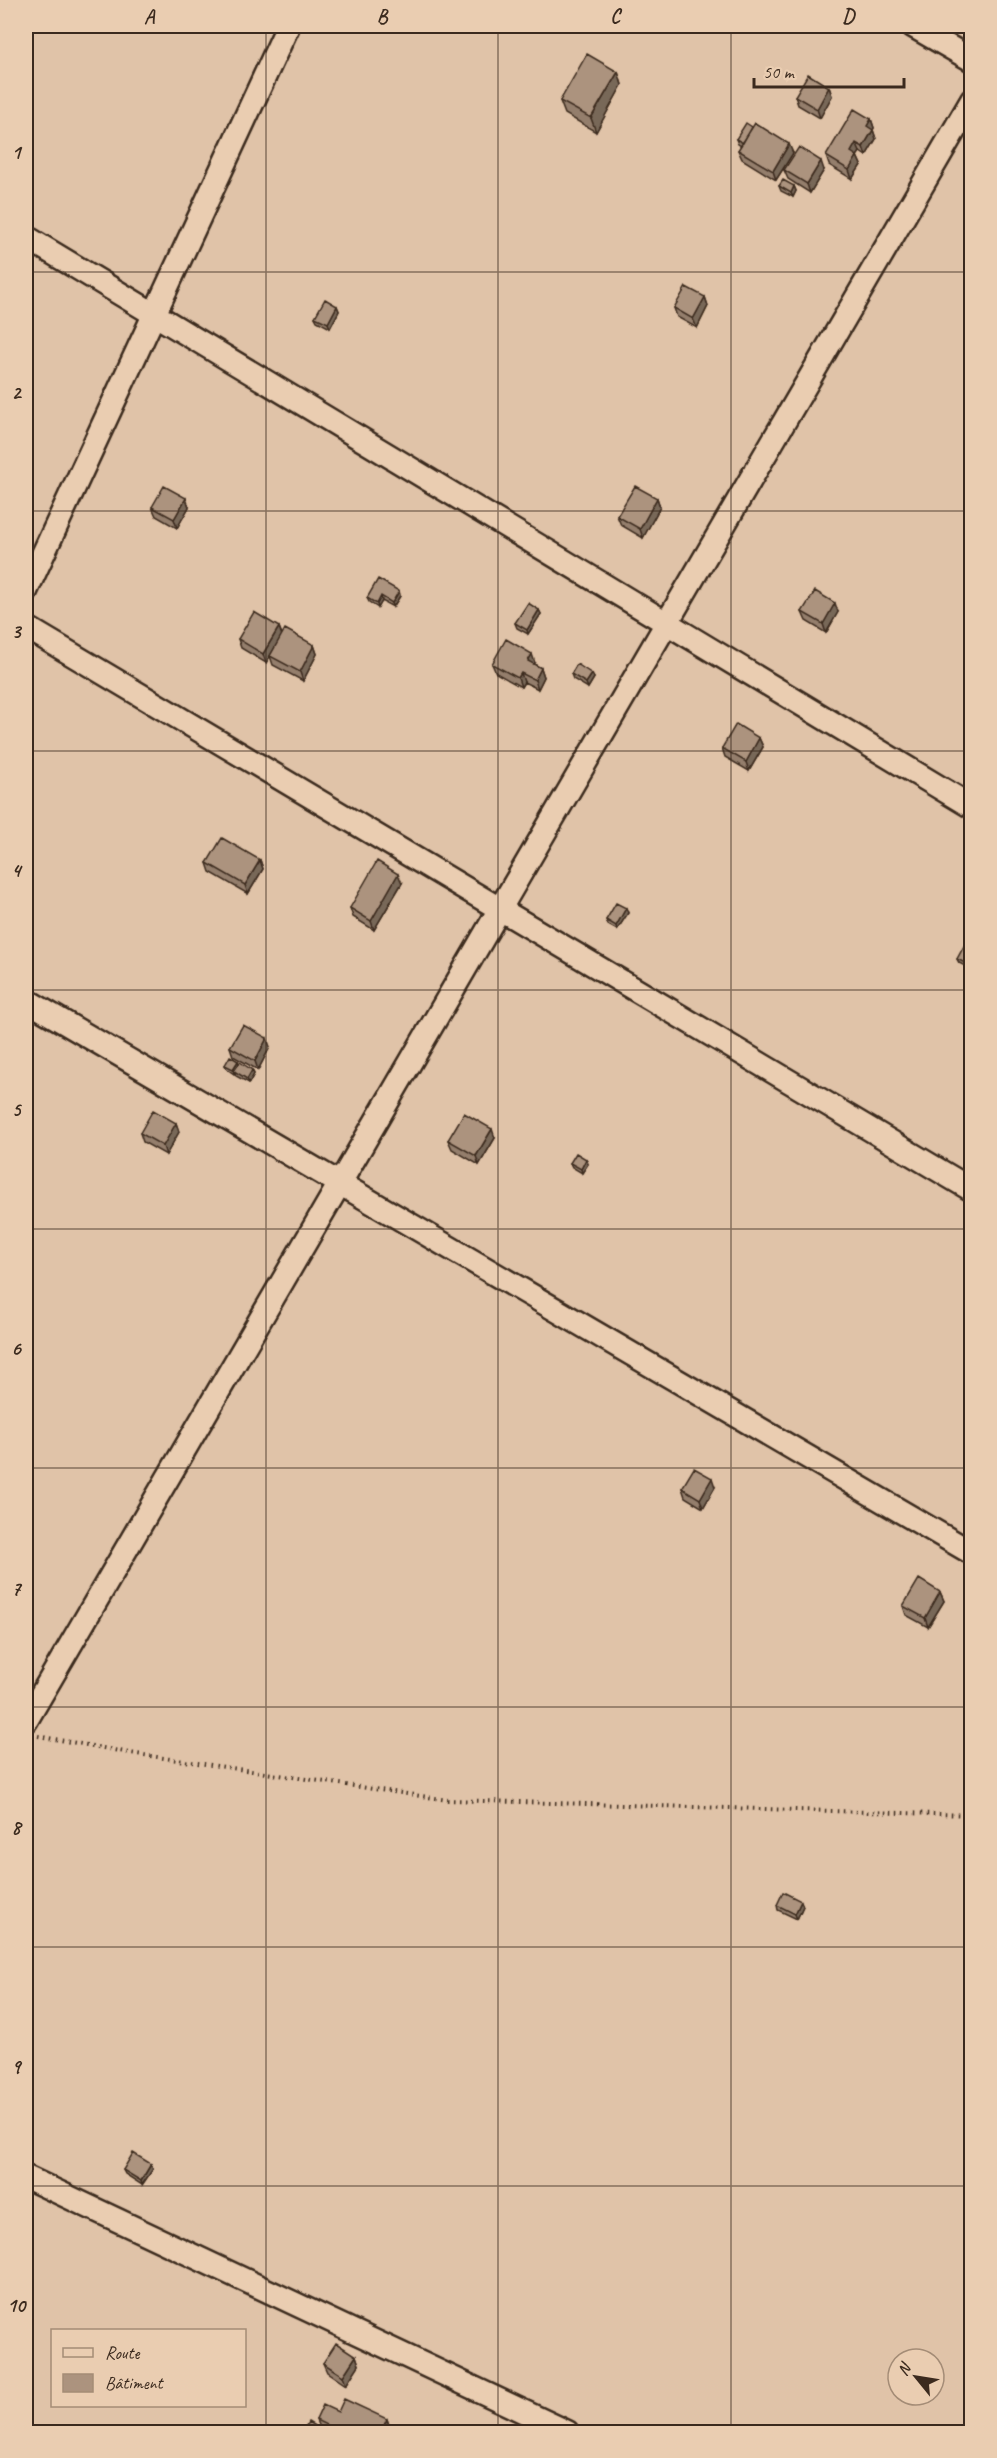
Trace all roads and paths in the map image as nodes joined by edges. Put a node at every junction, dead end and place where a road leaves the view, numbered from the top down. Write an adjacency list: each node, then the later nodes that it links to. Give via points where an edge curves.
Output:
1 (288, 26): 6 (street)
2 (913, 26): 3 (street)
3 (972, 60)
4 (972, 100): 8 (street)
5 (26, 237): 6 (street)
6 (154, 314): 7 (street); 8 (street)
7 (26, 591)
8 (667, 623): 10 (street); 11 (street)
9 (26, 627): 11 (street)
10 (972, 807)
11 (499, 909): 13 (street); 14 (street)
12 (26, 1000): 13 (street)
13 (339, 1184): 15 (street); 16 (street)
14 (972, 1190)
15 (972, 1553)
16 (31, 1728): 17 (path, via 130,1753 448,1800)
17 (972, 1815)
18 (26, 2177): 19 (street)
19 (567, 2433)

